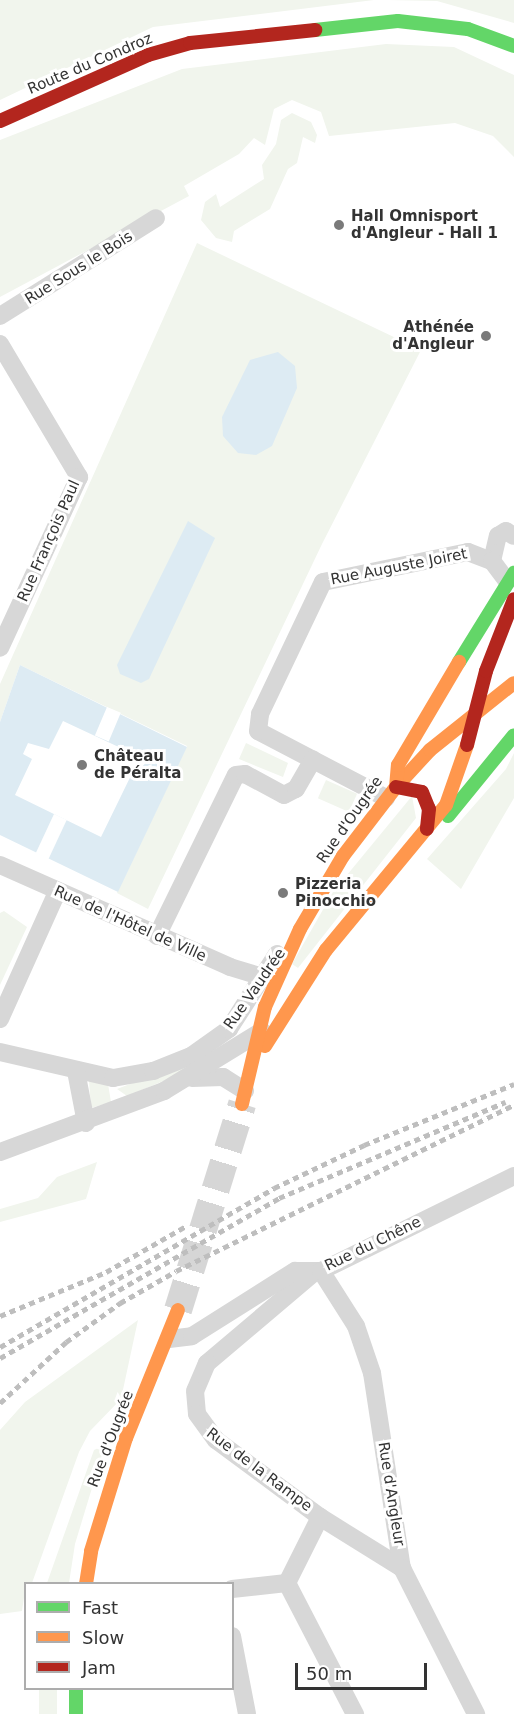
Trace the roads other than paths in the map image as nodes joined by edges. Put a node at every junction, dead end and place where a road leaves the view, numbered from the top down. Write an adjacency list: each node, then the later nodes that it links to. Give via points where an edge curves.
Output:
1 (514, 46): 2 (main road, Route du Condroz, via 445,24 398,21 217,39 148,55)
2 (0, 121)
3 (156, 218): 4 (street, Rue Sous le Bois)
4 (0, 316)
5 (0, 344): 10 (street, Rue François Paul, via 79,477)
6 (514, 536): 7 (street, via 506,531 498,536)
7 (492, 561): 8 (street); 14 (street, Rue Auguste Joiret, via 468,552 322,582 260,714 258,731)
8 (511, 577): 15 (main road, Rue d'Ougrée, via 413,736 398,765)
9 (514, 599): 12 (main road, Rue d'Ougrée)
10 (0, 648)
11 (514, 684): 12 (main road)
12 (471, 719): 15 (main road, via 430,750); 16 (main road, Rue d'Ougrée, via 455,789)
13 (514, 735): 16 (main road, via 450,814)
14 (313, 760): 15 (street); 20 (street, via 296,789 284,795 245,774 236,775)
15 (391, 792): 16 (main road, via 422,792 429,809); 19 (main road, Rue d'Ougrée, via 344,856)
16 (427, 829): 22 (main road, Rue d'Ougrée, via 326,950)
17 (2, 871): 18 (street, Rue de l'Hôtel de Ville)
18 (57, 892): 20 (street, Rue de l'Hôtel de Ville); 23 (street)
19 (300, 929): 21 (street, Rue Vaudrée); 24 (main road, Rue d'Ougrée, via 272,990)
20 (157, 936): 21 (street, Rue de l'Hôtel de Ville)
21 (262, 977): 28 (street, Rue Vaudrée, via 239,1016 219,1038 153,1071)
22 (285, 1013): 24 (street); 26 (main road, Rue d'Ougrée)
23 (0, 1019)
24 (258, 1035): 26 (main road, Rue d'Ougrée); 29 (street)
25 (0, 1052): 27 (street, Rue Vaudrée)
26 (254, 1066): 30 (main road, Rue d'Ougrée)
27 (76, 1071): 28 (street, Rue Vaudrée); 32 (street)
28 (113, 1078): 31 (street)
29 (185, 1079): 30 (street, via 213,1075); 31 (street)
30 (243, 1097)
31 (119, 1111): 32 (street)
32 (86, 1123): 33 (street)
33 (0, 1152)
34 (514, 1176): 35 (street, Rue du Chêne)
35 (318, 1271): 37 (street, Rue du Chêne, via 295,1271 192,1336); 38 (street, Rue de la Rampe, via 207,1363 195,1402 205,1430); 39 (street, Rue d'Angleur, via 356,1326 372,1373)
36 (178, 1310): 37 (main road, Rue d'Ougrée)
37 (169, 1340): 40 (main road, Rue d'Ougrée, via 126,1438 91,1551)
38 (320, 1516): 39 (street, Rue de la Rampe); 41 (street)
39 (402, 1568): 48 (street, Rue d'Angleur)
40 (86, 1582)
41 (287, 1582): 42 (street); 47 (street)
42 (234, 1589)
43 (234, 1646): 46 (street)
44 (76, 1690): 45 (main road)
45 (76, 1714)
46 (247, 1714)
47 (355, 1714)
48 (476, 1714)

